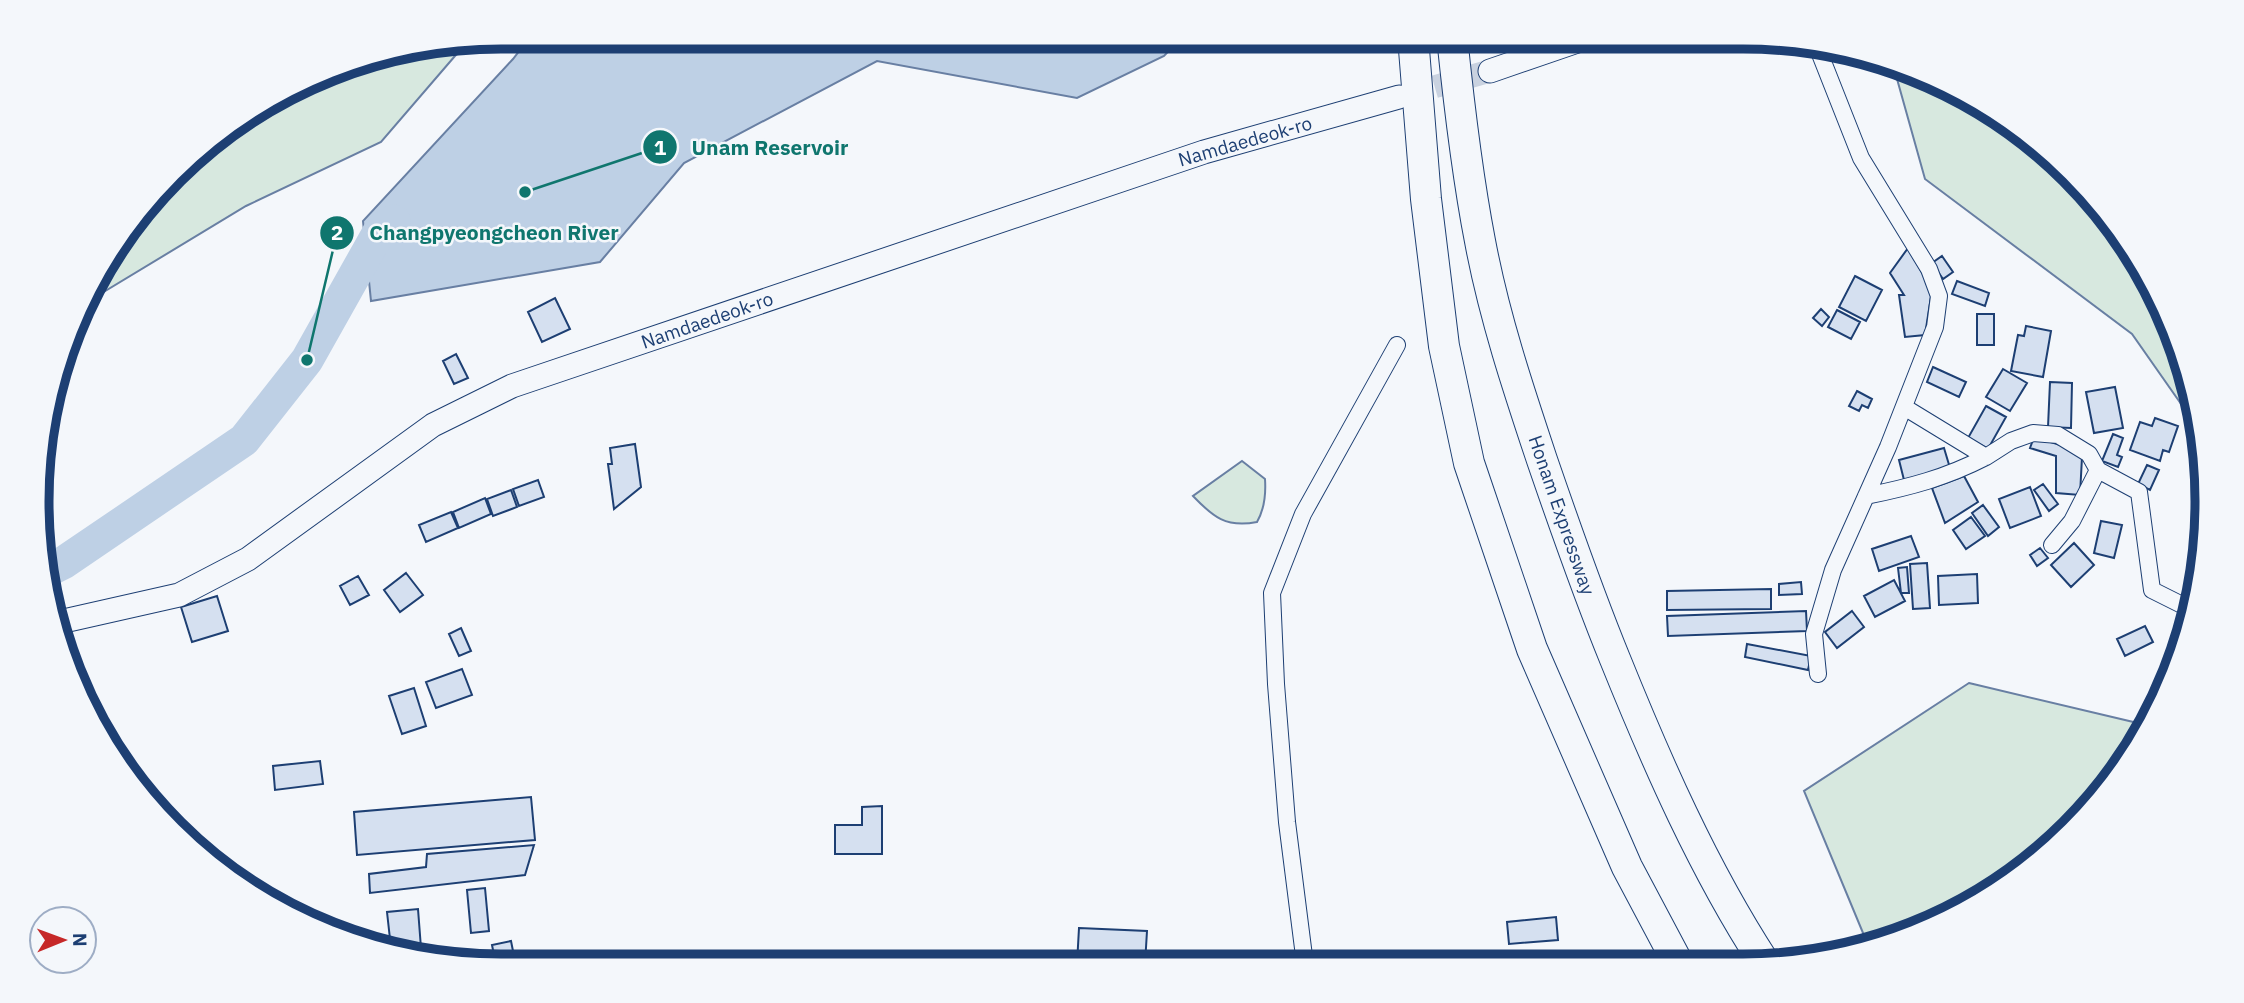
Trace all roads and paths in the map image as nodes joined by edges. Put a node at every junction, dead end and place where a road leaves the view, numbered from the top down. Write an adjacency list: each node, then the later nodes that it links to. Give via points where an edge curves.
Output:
1 (1414, 49): 18 (highway, via 1444,346 1469,463 1532,649 1628,867)
2 (1453, 49): 16 (highway, Honam Expressway, via 1480,242 1531,427 1601,624 1664,778)
3 (1554, 49): 5 (main road)
4 (1821, 56): 8 (street, via 1861,158 1929,269 1940,296 1935,327)
5 (1490, 71)
6 (1399, 97): 14 (main road, Namdaedeok-ro, via 1204,152 512,386 433,425 248,559 178,595)
7 (1397, 345): 17 (street, via 1303,514 1272,593 1287,822)
8 (1904, 407): 9 (street); 11 (street)
9 (1986, 457): 10 (street, via 2033,433 2058,435 2089,454); 11 (street, via 1924,484)
10 (2098, 470): 12 (street, via 2072,521); 13 (street, via 2139,492 2152,590)
11 (1866, 496): 15 (street, via 1833,570 1814,634)
12 (2052, 545)
13 (2183, 605)
14 (65, 621)
15 (1818, 674)
16 (1759, 953)
17 (1305, 954)
18 (1673, 954)

